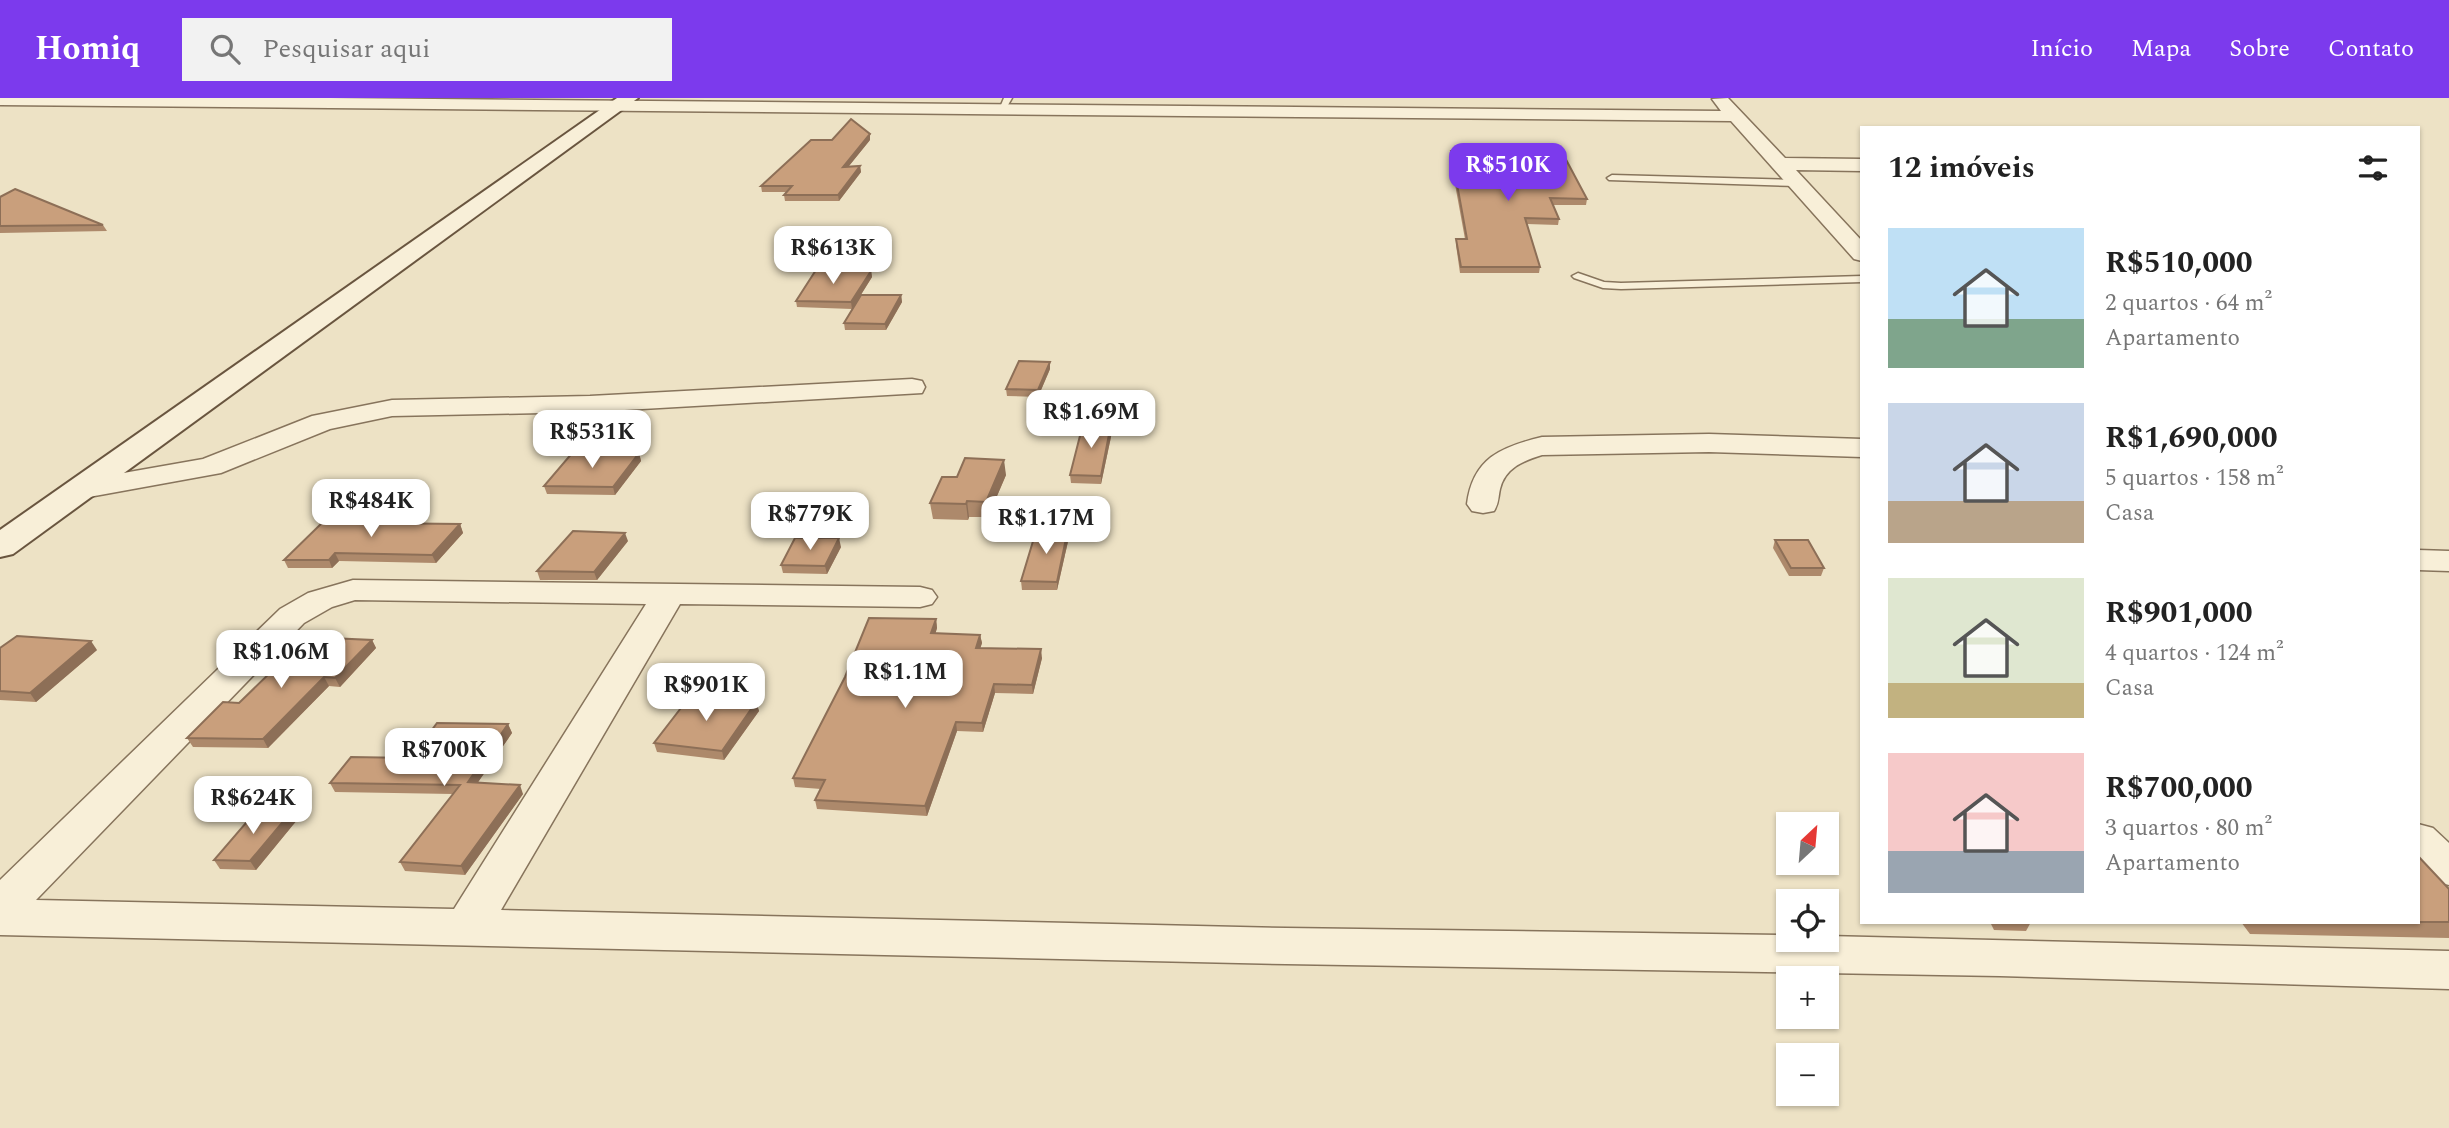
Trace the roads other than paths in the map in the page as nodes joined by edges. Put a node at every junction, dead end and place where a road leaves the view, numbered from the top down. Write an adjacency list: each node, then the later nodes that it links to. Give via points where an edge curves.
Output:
1 (1719, 98): 5 (street)
2 (0, 100): 3 (street)
3 (623, 102): 4 (street); 15 (street)
4 (1004, 104): 5 (street)
5 (1734, 107): 6 (street)
6 (1782, 164): 7 (street); 9 (street)
7 (1860, 165)
8 (1612, 178): 9 (lane)
9 (1797, 183): 10 (street)
10 (1860, 252)
11 (1578, 276): 12 (lane, via 1621,286)
12 (1860, 278)
13 (912, 387): 15 (street, via 590,404 392,408 322,422 210,467)
14 (1860, 448): 16 (street, via 1709,443 1542,446 1517,451 1497,466 1483,488)
15 (78, 490): 17 (street)
16 (1483, 504)
17 (0, 546)
18 (2420, 560): 19 (street)
19 (2449, 561)
20 (669, 594): 21 (street); 24 (street, via 353,590 320,600 292,616); 26 (street)
21 (920, 597)
22 (2420, 841): 23 (street)
23 (2449, 869)
24 (0, 908)
25 (0, 917): 26 (street)
26 (467, 928): 27 (street)
27 (2449, 970)

